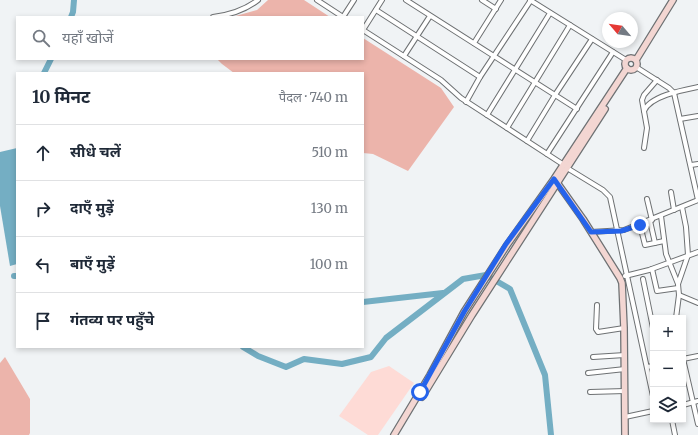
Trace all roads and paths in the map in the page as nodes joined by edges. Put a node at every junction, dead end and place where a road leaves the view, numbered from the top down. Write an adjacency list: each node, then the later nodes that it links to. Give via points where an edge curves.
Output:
1 (258, 0): 14 (street, via 249,6)
2 (354, 0): 16 (street)
3 (382, 0): 12 (street)
4 (406, 0): 17 (street)
5 (482, 0): 11 (street)
6 (501, 0): 11 (street)
7 (530, 0): 13 (street); 26 (street)
8 (670, 0): 27 (main road)
9 (674, 0): 27 (main road)
10 (320, 1): 15 (street)
11 (496, 9): 23 (street)
12 (376, 10): 19 (street); 21 (street)
13 (550, 13): 18 (street); 30 (street)
14 (219, 16)
15 (342, 16)
16 (344, 16)
17 (430, 16): 21 (street); 23 (street)
18 (570, 25): 22 (street); 34 (street)
19 (364, 28)
20 (364, 31): 25 (street)
21 (418, 36): 25 (street); 32 (street)
22 (592, 39): 24 (street); 37 (street)
23 (474, 43): 26 (street)
24 (613, 52): 28 (street); 39 (street)
25 (404, 56): 38 (street, via 441,80)
26 (495, 56): 30 (street); 32 (street)
27 (634, 59): 28 (main road); 29 (main road)
28 (626, 60): 31 (main road, via 625,65)
29 (636, 67): 31 (main road); 33 (street)
30 (515, 69): 34 (street); 41 (street)
31 (628, 69): 50 (main road)
32 (480, 77): 38 (street)
33 (657, 80): 36 (street); 40 (street, via 643,98)
34 (536, 82): 37 (street); 44 (street)
35 (698, 87): 36 (street)
36 (674, 93): 40 (street, via 649,104); 43 (street)
37 (555, 95): 39 (street); 45 (street)
38 (466, 102): 41 (street)
39 (577, 109): 47 (street)
40 (644, 111): 46 (street, via 647,128)
41 (487, 115): 44 (street)
42 (698, 116): 43 (street)
43 (680, 120): 49 (street)
44 (507, 128): 45 (street)
45 (527, 141): 47 (street)
46 (644, 148)
47 (547, 154): 50 (street)
48 (698, 164): 49 (street)
49 (691, 165): 52 (street)
50 (566, 166): 51 (main road); 60 (street, via 608,194)
51 (556, 181): 61 (main road); 96 (main road, via 511,238 490,270); 97 (main road)
52 (697, 187): 55 (street, via 698,200)
53 (671, 192): 56 (street)
54 (647, 199): 58 (street)
55 (682, 207): 56 (street); 65 (street)
56 (674, 210): 57 (street)
57 (661, 216): 58 (street); 62 (street)
58 (651, 220): 59 (street); 63 (street)
59 (640, 225): 60 (street); 63 (street, via 644,244 646,246)
60 (617, 231): 61 (street); 68 (street)
61 (591, 232): 69 (main road)
62 (664, 241): 63 (street); 66 (street)
63 (655, 243)
64 (698, 252): 65 (street)
65 (688, 255): 66 (street); 71 (street)
66 (670, 262): 67 (street); 71 (street)
67 (652, 269): 68 (street); 71 (street, via 657,291)
68 (627, 276): 69 (street); 83 (street)
69 (620, 278): 77 (main road, via 623,288)
70 (643, 279): 75 (street)
71 (678, 286): 72 (street)
72 (679, 295): 73 (street); 76 (street)
73 (698, 303)
74 (597, 305): 77 (street, via 598,332)
75 (650, 315)
76 (676, 315)
77 (624, 328): 78 (main road)
78 (625, 355): 80 (street); 85 (main road)
79 (698, 356): 81 (street)
80 (593, 357)
81 (686, 358)
82 (650, 367): 83 (street)
83 (647, 368): 87 (street)
84 (686, 368): 90 (street)
85 (625, 370): 86 (street); 88 (main road)
86 (588, 373)
87 (651, 387)
88 (625, 391): 89 (street); 93 (main road)
89 (590, 392)
90 (696, 401): 91 (street); 95 (street)
91 (686, 404)
92 (650, 412): 93 (street)
93 (625, 417): 98 (main road)
94 (673, 423): 99 (street)
95 (698, 424)
96 (394, 435)
97 (398, 435)
98 (625, 435)
99 (676, 435)

